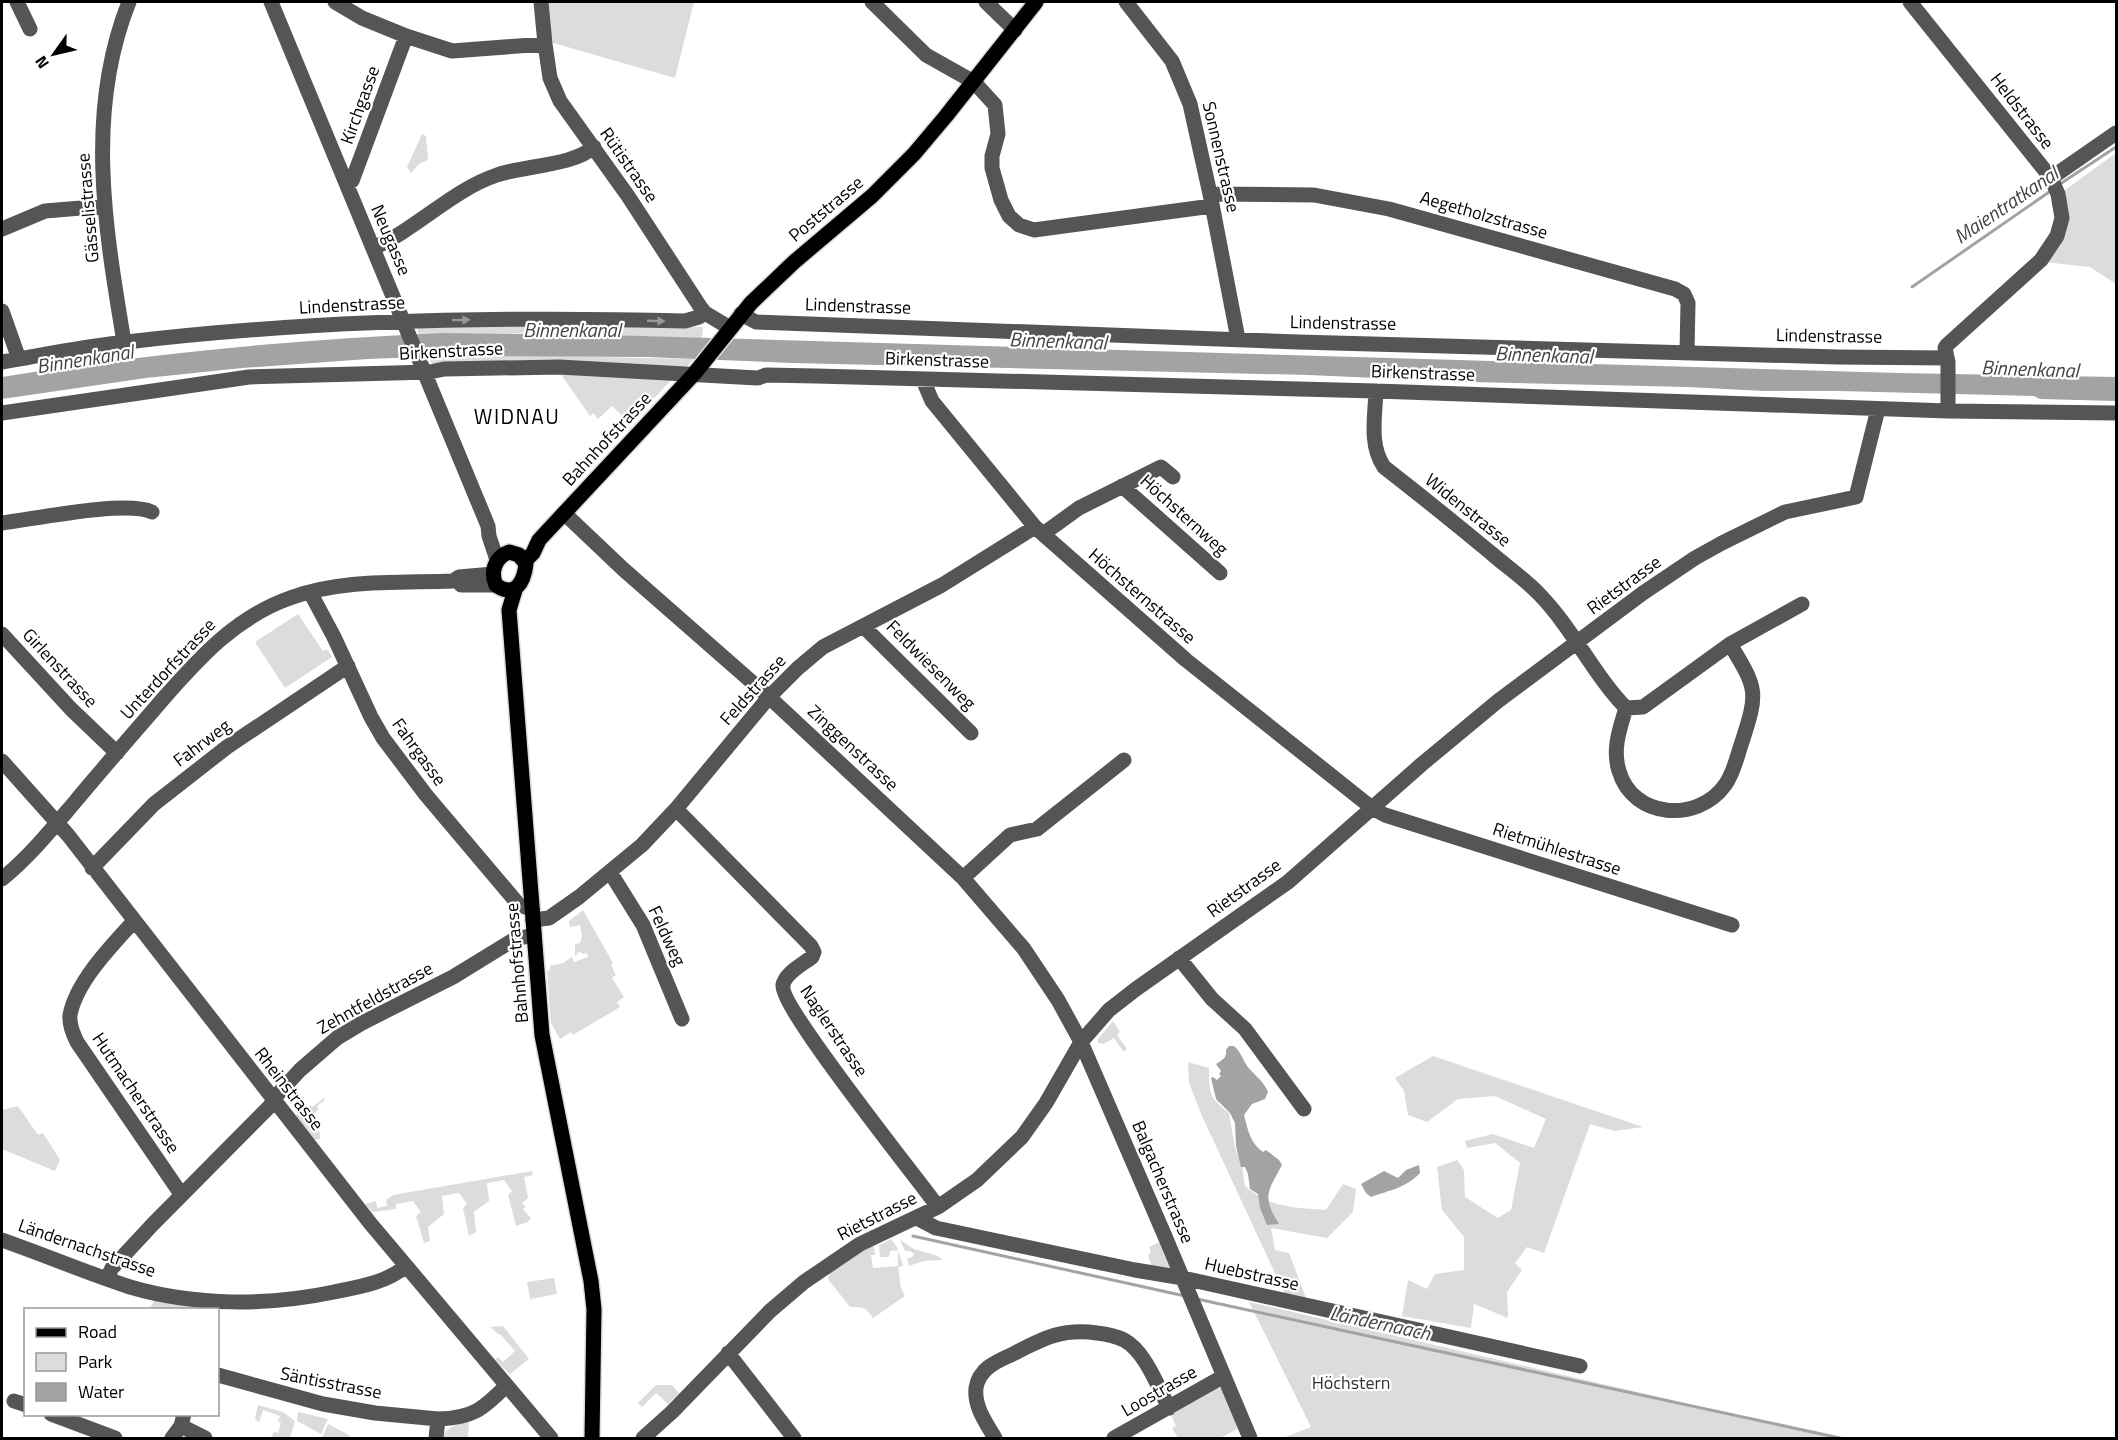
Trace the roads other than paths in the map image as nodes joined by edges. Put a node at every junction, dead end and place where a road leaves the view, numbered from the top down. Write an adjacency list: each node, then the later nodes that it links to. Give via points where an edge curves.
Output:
1 (17, 2): 11 (street)
2 (129, 2): 21 (street, Gässelistrasse, via 110,62 101,148)
3 (271, 2): 18 (street, Neugasse)
4 (335, 2): 13 (street)
5 (541, 2): 14 (street, Rütistrasse)
6 (872, 2): 15 (street, Aegetholzstrasse, via 926,55)
7 (986, 2): 12 (street)
8 (1036, 2): 12 (main road, Poststrasse)
9 (1126, 2): 20 (street, Sonnenstrasse, via 1172,60 1183,83)
10 (1910, 2): 19 (street, Heldstrasse)
11 (30, 29)
12 (1015, 30): 15 (main road, Poststrasse)
13 (406, 36): 14 (street, via 452,51); 18 (street, Kirchgasse, via 352,181)
14 (545, 44): 17 (street, Rütistrasse, via 550,78 560,101)
15 (974, 82): 20 (street, Aegetholzstrasse, via 995,105 998,134 992,168 1001,200 1019,225 1034,230); 26 (main road, Poststrasse, via 872,196 794,262)
16 (2116, 133): 19 (street)
17 (594, 147): 23 (street, via 577,159 523,168 485,180); 25 (street, Rütistrasse)
18 (346, 183): 23 (street, Neugasse)
19 (2054, 185): 34 (street, via 2062,218 2057,237 2041,260 1949,341 1945,348)
20 (1211, 200): 29 (street, Sonnenstrasse); 31 (street, Aegetholzstrasse, via 1314,195 1389,209 1675,289 1684,294 1688,303)
21 (105, 206): 22 (street, via 45,212); 30 (street, Gässelistrasse)
22 (2, 229)
23 (373, 248): 27 (street, Neugasse)
24 (2, 310): 32 (street)
25 (705, 313): 27 (street, Lindenstrasse, one-way to 25, via 583,318 684,321); 28 (street, Rütistrasse)
26 (741, 314): 28 (main road, Poststrasse); 29 (street, Lindenstrasse, via 756,322)
27 (404, 324): 30 (street, Lindenstrasse, via 224,332); 35 (street, Neugasse)
28 (730, 328): 36 (main road, Bahnhofstrasse)
29 (1238, 339): 31 (street, Lindenstrasse)
30 (124, 342): 32 (street, Lindenstrasse)
31 (1687, 352): 34 (street, Lindenstrasse)
32 (19, 359): 33 (street, Lindenstrasse)
33 (2, 362)
34 (1948, 362): 39 (street)
35 (422, 366): 36 (street, Birkenstrasse); 41 (street, Birkenstrasse, via 249,377); 49 (street, Neugasse, via 488,526 496,532)
36 (698, 369): 37 (street, Birkenstrasse, via 758,378 766,375); 46 (main road, Bahnhofstrasse)
37 (923, 380): 38 (street, Birkenstrasse); 48 (street, Höchsternstrasse, via 932,401)
38 (1376, 391): 40 (street, Birkenstrasse); 57 (street, Widenstrasse, via 1374,445 1384,467 1538,593)
39 (1948, 408): 40 (street, Birkenstrasse); 42 (street, Birkenstrasse)
40 (1878, 409): 57 (street, Rietstrasse, via 1856,497 1785,512 1751,528 1695,558)
41 (2, 413)
42 (2116, 413)
43 (1173, 477): 44 (street, Höchsternweg, via 1161,467)
44 (1122, 486): 48 (street, Höchsternweg); 50 (street, Höchsternweg)
45 (152, 512): 47 (street, via 143,508 94,510)
46 (564, 513): 49 (main road, Bahnhofstrasse, via 539,540 533,553); 60 (street, Zinggenstrasse)
47 (2, 523)
48 (1039, 531): 55 (street, Feldstrasse); 66 (street, Höchsternstrasse, via 1186,660)
49 (505, 568): 51 (main road, via 507,591); 51 (main road, Bahnhofstrasse, via 525,570); 52 (street, Unterdorfstrasse, via 453,581 351,585); 54 (main road, Bahnhofstrasse)
50 (1220, 573)
51 (515, 590): 54 (main road, Bahnhofstrasse)
52 (310, 592): 59 (street, Fahrgasse); 63 (street, Unterdorfstrasse, via 251,615 221,637)
53 (1802, 604): 58 (street)
54 (509, 610): 74 (main road, Bahnhofstrasse)
55 (863, 626): 60 (street, Feldstrasse, via 823,647); 62 (street, Feldwiesenweg)
56 (2, 634): 63 (street, Girlenstrasse, via 71,710)
57 (1576, 643): 61 (street, Widenstrasse); 66 (street, Rietstrasse, via 1498,700)
58 (1730, 645): 61 (street, via 1643,707); 61 (street, via 1751,681 1752,710 1726,784 1706,804 1668,812 1632,792 1619,772 1616,749)
59 (348, 666): 69 (street, Fahrweg, via 227,747 161,799); 74 (street, Fahrgasse, via 370,717 401,763)
60 (769, 697): 67 (street, Feldstrasse); 71 (street, Zinggenstrasse)
61 (1626, 708)
62 (971, 733)
63 (117, 753): 68 (street, Unterdorfstrasse)
64 (1124, 760): 71 (street, via 1036,829 1010,835)
65 (2, 761): 68 (street, Rheinstrasse)
66 (1372, 808): 75 (street, Rietmühlestrasse); 76 (street, Rietstrasse, via 1288,882)
67 (676, 809): 70 (street, Feldstrasse); 82 (street, Naglerstrasse, via 811,946 812,957 786,977 784,995 833,1069)
68 (57, 823): 69 (street, Rheinstrasse); 72 (street, Unterdorfstrasse)
69 (92, 868): 73 (street, Rheinstrasse)
70 (610, 872): 74 (street, Feldstrasse, via 549,918); 77 (street, Feldweg, via 643,925)
71 (963, 878): 78 (street, Zinggenstrasse, via 1036,966)
72 (2, 879)
73 (134, 921): 79 (street, Rheinstrasse); 81 (street, Hutmacherstrasse, via 82,986 70,1016 71,1028)
74 (533, 921): 79 (street, Zehntfeldstrasse, via 526,935 337,1038 300,1070); 103 (main road, Bahnhofstrasse, via 545,1052 590,1272 594,1309)
75 (1732, 925)
76 (1179, 958): 78 (street, Rietstrasse, via 1109,1010); 80 (street, via 1212,999 1245,1029)
77 (682, 1019)
78 (1081, 1042): 82 (street, Rietstrasse, via 1022,1137 977,1180); 87 (street, Balgacherstrasse)
79 (274, 1101): 81 (street, Zehntfeldstrasse); 85 (street, Rheinstrasse)
80 (1304, 1110)
81 (181, 1194): 86 (street, Zehntfeldstrasse, via 112,1268)
82 (938, 1207): 83 (street, Rietstrasse)
83 (917, 1218): 87 (street, Huebstrasse, via 936,1228); 89 (street, Rietstrasse, via 861,1244 804,1282)
84 (2, 1240): 86 (street, Ländernachstrasse)
85 (406, 1266): 88 (street, Ländernachstrasse, via 390,1278 319,1295); 93 (street, Rheinstrasse)
86 (107, 1279): 88 (street, Ländernachstrasse)
87 (1184, 1282): 90 (street, Huebstrasse); 92 (street, Balgacherstrasse)
88 (217, 1305)
89 (728, 1353): 104 (street, Rietstrasse); 105 (street)
90 (1580, 1366)
91 (219, 1375): 96 (street, Säntisstrasse, via 323,1404)
92 (1224, 1376): 94 (street, Loostrasse); 108 (street, Balgacherstrasse)
93 (506, 1386): 96 (street, Säntisstrasse, via 467,1416); 102 (street, Rheinstrasse)
94 (1169, 1408): 106 (street, via 1139,1352 1124,1340 1082,1331 1062,1332 1031,1344 982,1372 976,1398); 107 (street, Loostrasse)
95 (56, 1416): 98 (street)
96 (438, 1419): 101 (street)
97 (183, 1420): 99 (street); 100 (street)
98 (115, 1438)
99 (172, 1438)
100 (205, 1438)
101 (436, 1438)
102 (552, 1438)
103 (592, 1438)
104 (643, 1438)
105 (794, 1438)
106 (995, 1438)
107 (1114, 1438)
108 (1250, 1438)

